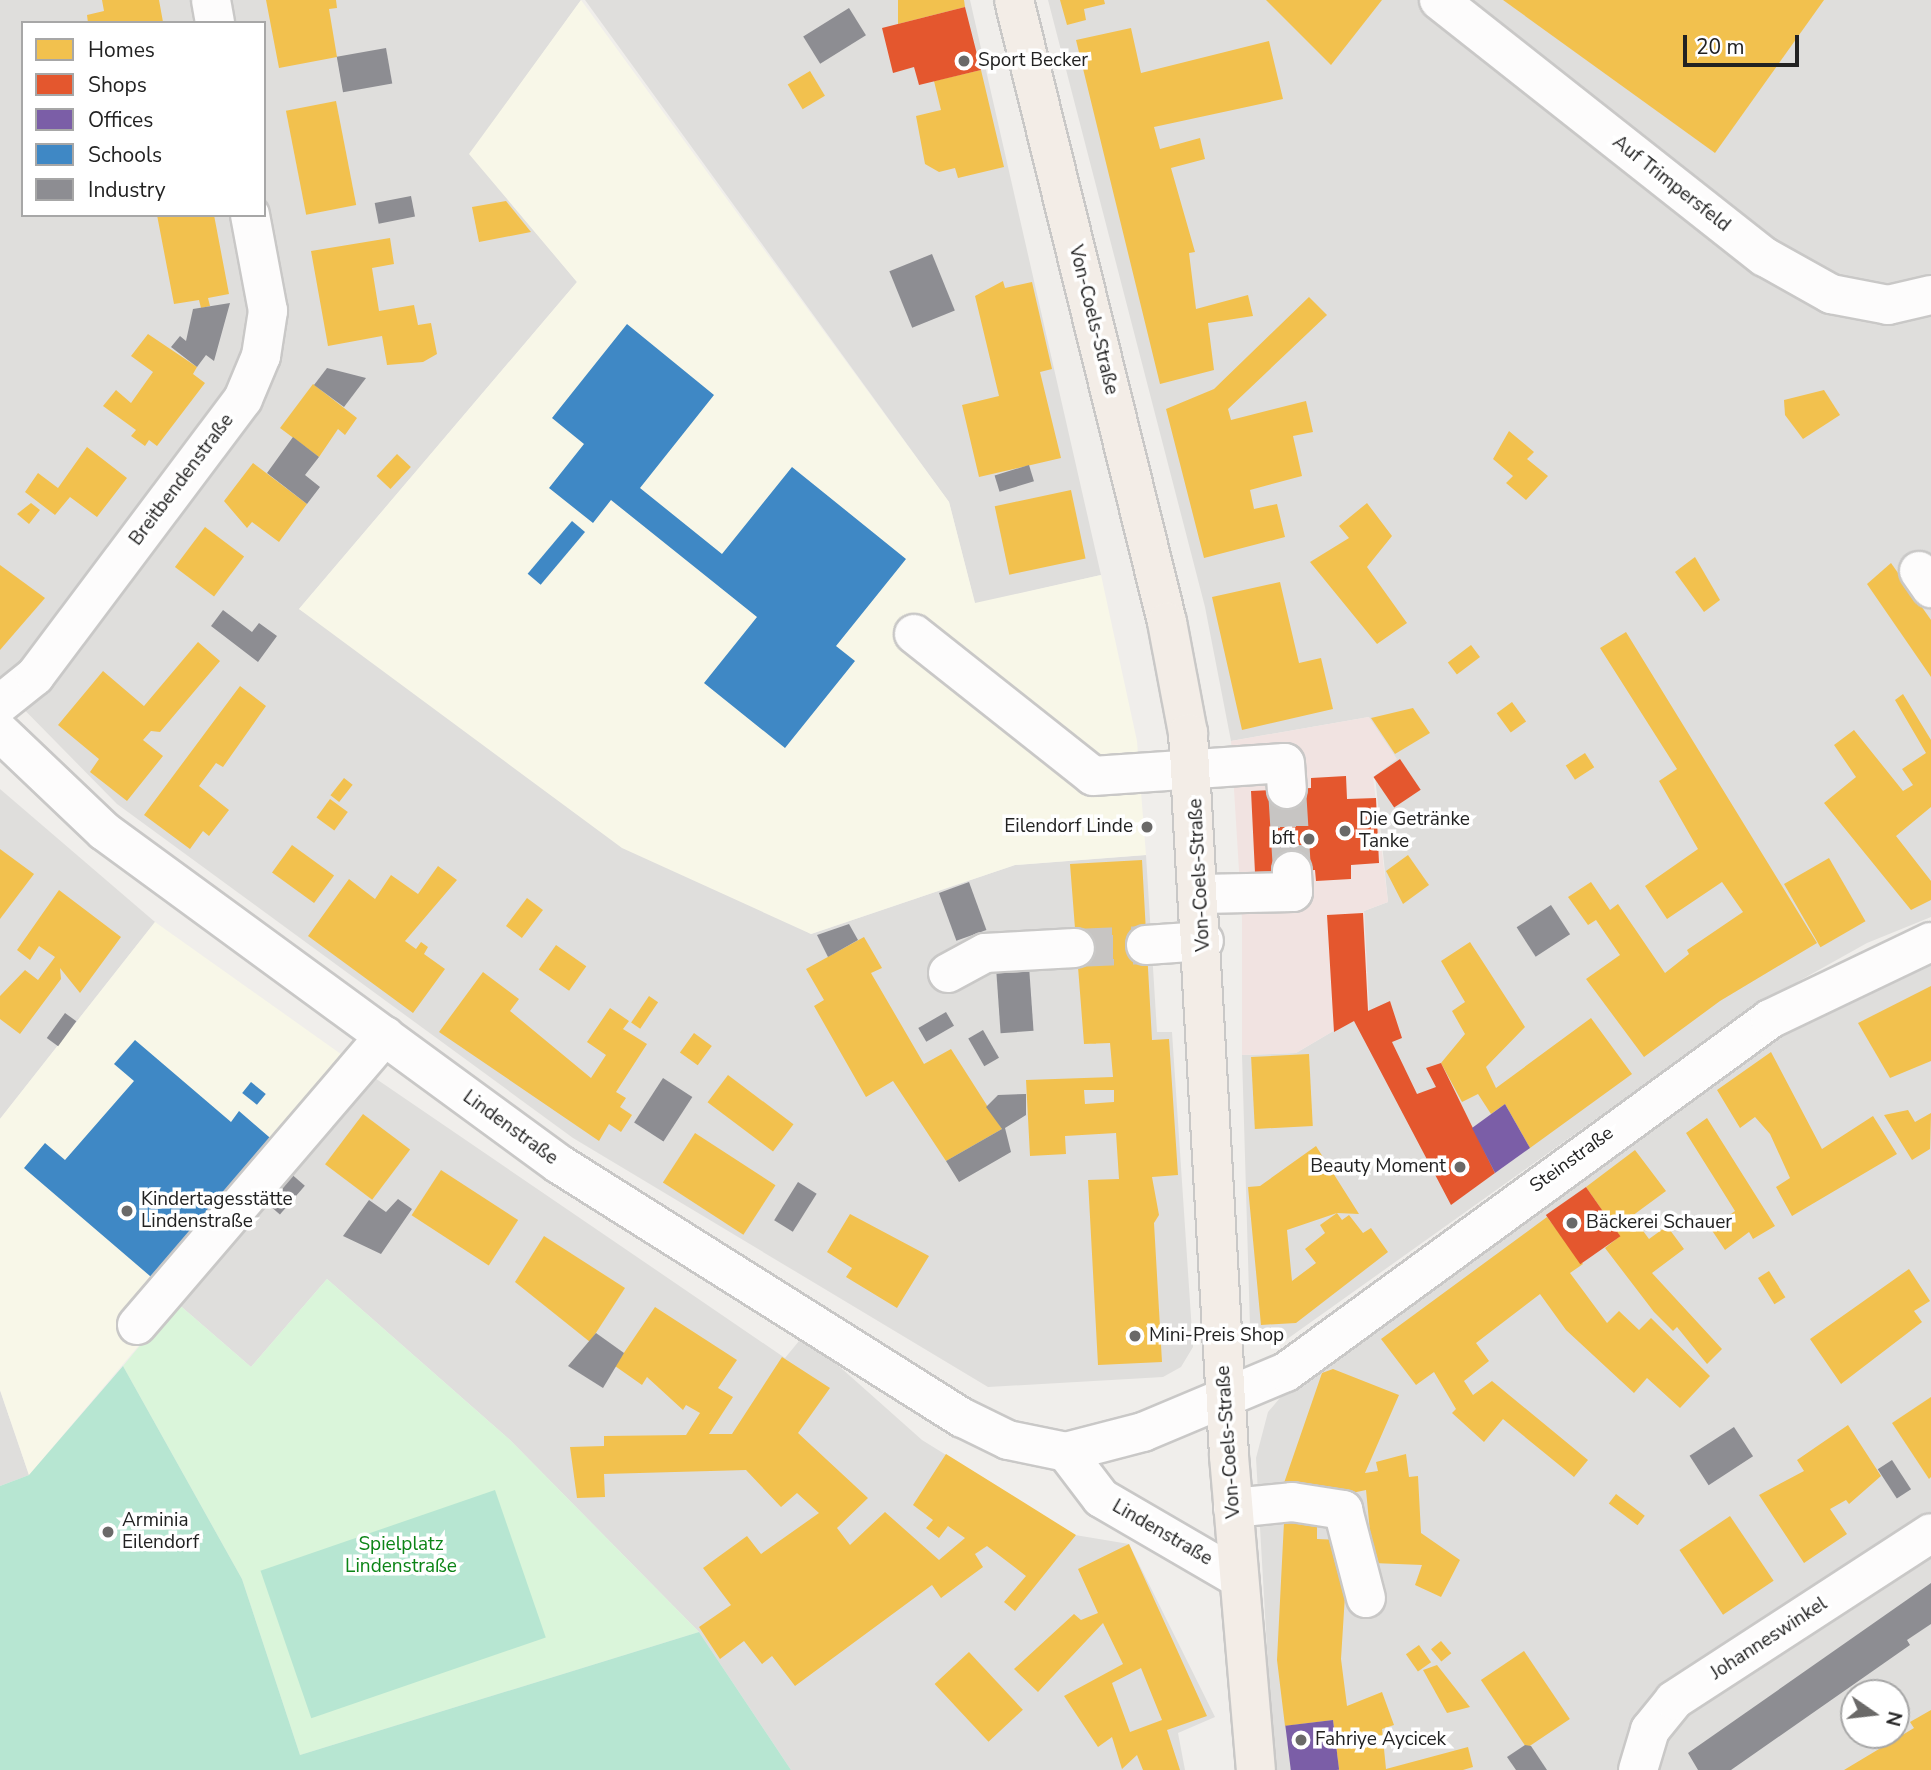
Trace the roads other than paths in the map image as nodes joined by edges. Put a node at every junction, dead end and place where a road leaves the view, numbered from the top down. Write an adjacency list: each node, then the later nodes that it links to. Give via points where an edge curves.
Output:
1 (211, 0): 4 (street)
2 (1014, 0): 10 (main road, Von-Coels-Straße, via 1167,622)
3 (1439, 0): 6 (street, Auf Trimpersfeld, via 1765,257 1831,294 1888,305)
4 (215, 21)
5 (250, 217): 8 (street, Breitbendenstraße, via 268,310 261,356 243,399 35,676)
6 (1931, 295)
7 (914, 634): 10 (street, via 1093,776)
8 (0, 704)
9 (0, 732): 19 (street, Lindenstraße, via 104,831)
10 (1193, 767): 11 (street, via 1285,763); 13 (main road, Von-Coels-Straße)
11 (1287, 789)
12 (1292, 871): 13 (street, via 1293,892)
13 (1202, 894): 14 (main road, Von-Coels-Straße)
14 (1204, 941): 16 (street); 21 (main road, Von-Coels-Straße)
15 (1931, 942): 21 (street, Steinstraße, via 1770,1019 1286,1372)
16 (1146, 945)
17 (1075, 948): 18 (street, via 985,953)
18 (948, 973)
19 (385, 1036): 20 (street); 22 (street, Lindenstraße, via 559,1164 963,1418 1008,1440)
20 (137, 1325)
21 (1226, 1399): 22 (street, Lindenstraße, via 1143,1432); 23 (main road, Von-Coels-Straße)
22 (1066, 1451): 25 (street, Lindenstraße, via 1101,1498)
23 (1233, 1508): 25 (main road, Von-Coels-Straße); 26 (street, via 1292,1502 1343,1510)
24 (1931, 1533): 27 (street, Johanneswinkel, via 1674,1700 1650,1730)
25 (1237, 1577): 28 (main road, Von-Coels-Straße)
26 (1366, 1598)
27 (1631, 1768)
28 (1256, 1770)

